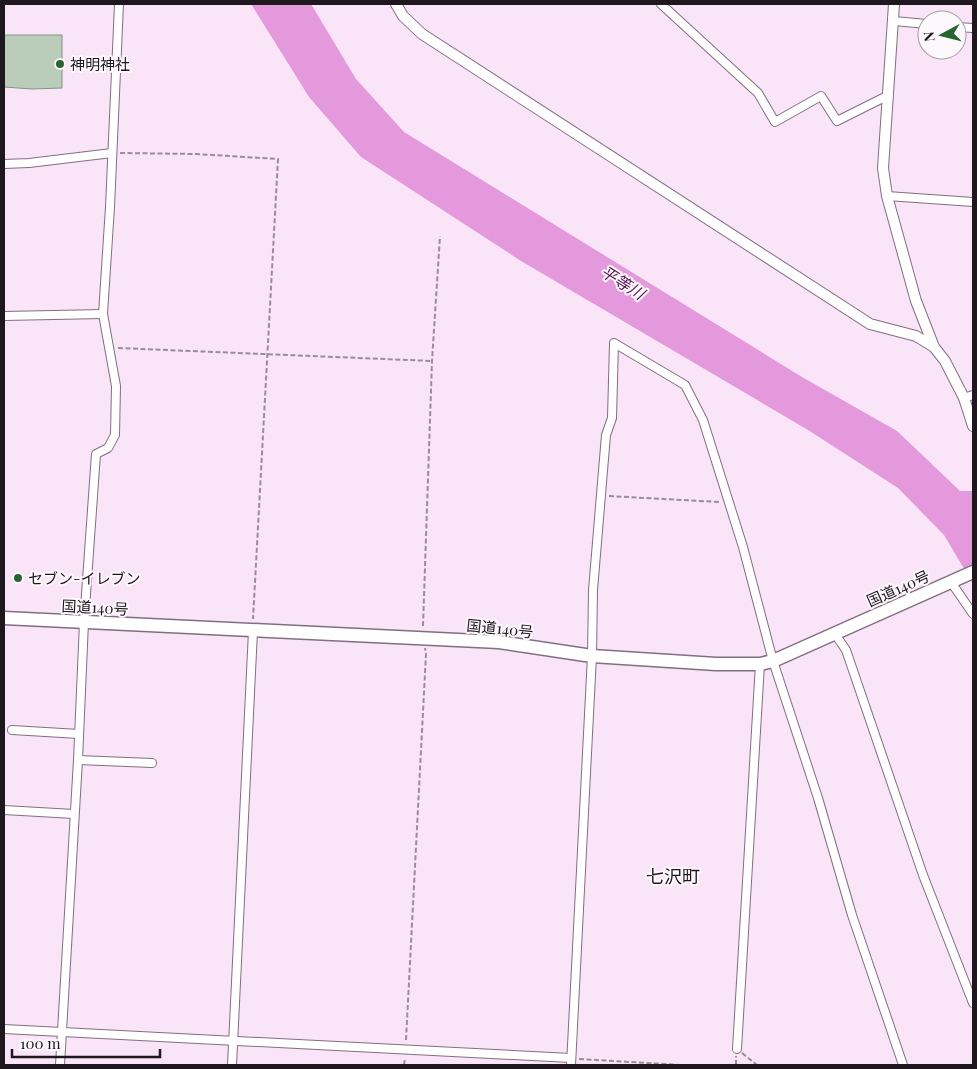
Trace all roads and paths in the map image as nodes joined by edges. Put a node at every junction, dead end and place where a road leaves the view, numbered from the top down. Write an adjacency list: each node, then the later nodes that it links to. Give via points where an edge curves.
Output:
1 (120, 4): 8 (street)
2 (396, 4): 15 (street, via 403,16 422,34 870,324 916,336)
3 (661, 4): 7 (street, via 758,94 775,122 820,96 837,121)
4 (894, 4): 5 (street)
5 (894, 21): 6 (street); 7 (street)
6 (917, 23)
7 (888, 96): 10 (street, via 883,168)
8 (112, 153): 9 (street); 13 (street); 17 (path, via 278,159)
9 (4, 164)
10 (887, 196): 11 (street); 15 (street, via 916,301)
11 (973, 202)
12 (440, 236): 18 (path)
13 (103, 314): 14 (street); 16 (street)
14 (4, 316)
15 (934, 347): 19 (street)
16 (110, 348): 17 (path); 27 (street, via 116,386 115,435 108,448 96,454)
17 (268, 355): 18 (path); 28 (path)
18 (432, 362): 30 (path)
19 (969, 396): 20 (street)
20 (973, 426)
21 (602, 495): 22 (path); 22 (street, via 606,435 612,418 614,343 685,385 703,420); 31 (street, via 593,590)
22 (729, 502): 32 (street)
23 (973, 572): 24 (highway, 国道140号)
24 (953, 581): 25 (street); 29 (highway, 国道140号)
25 (973, 614)
26 (4, 618): 27 (highway, 国道140号)
27 (84, 622): 28 (highway, 国道140号); 35 (street)
28 (253, 631): 30 (highway, 国道140号); 43 (street)
29 (835, 634): 32 (highway, 国道140号); 40 (street, via 846,650 923,875)
30 (422, 638): 31 (highway, 国道140号, via 498,642); 44 (path, via 426,654)
31 (592, 656): 33 (highway, 国道140号); 46 (street)
32 (773, 661): 33 (highway, 国道140号); 51 (street, via 852,915)
33 (760, 664): 45 (street)
34 (12, 730): 35 (street)
35 (80, 734): 36 (street)
36 (78, 760): 37 (street); 39 (street)
37 (152, 764)
38 (4, 810): 39 (street)
39 (74, 814): 42 (street)
40 (973, 1003)
41 (4, 1029): 42 (street)
42 (62, 1032): 43 (street); 47 (street)
43 (234, 1040): 44 (street); 48 (street)
44 (405, 1049): 46 (street)
45 (737, 1049): 50 (path)
46 (571, 1062): 49 (path)
47 (60, 1065)
48 (232, 1065)
49 (682, 1065)
50 (758, 1065)
51 (903, 1065)

